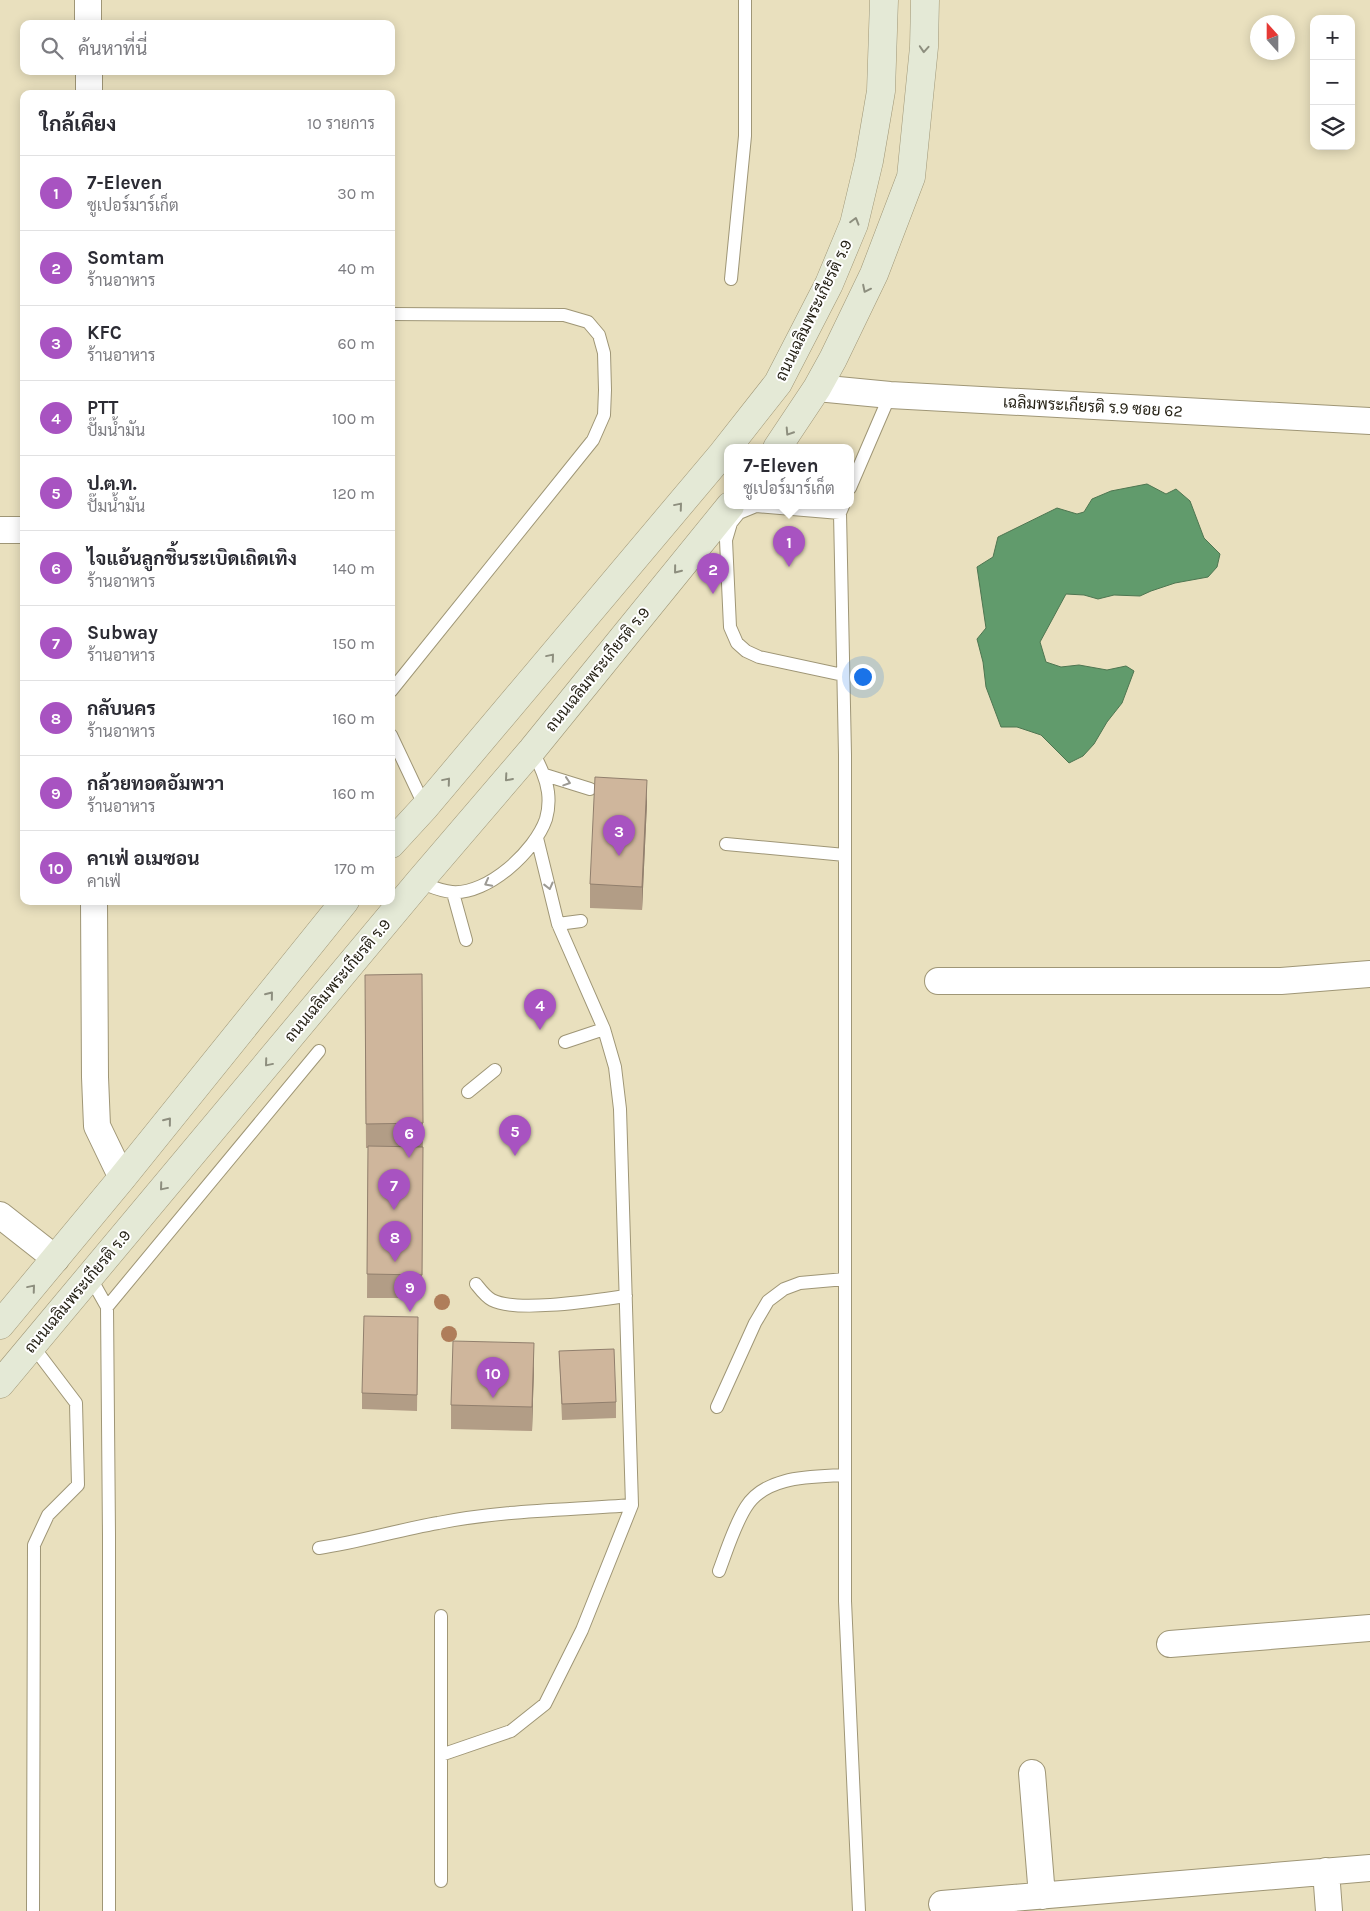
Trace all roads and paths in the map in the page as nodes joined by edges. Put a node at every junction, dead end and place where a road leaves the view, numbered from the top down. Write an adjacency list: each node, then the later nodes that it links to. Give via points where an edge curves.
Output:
1 (88, 0): 5 (street)
2 (745, 0): 8 (lane, via 745,136)
3 (884, 0): 10 (main road, ถนนเฉลิมพระเกียรติ ร.9, one-way to 3, via 829,284 854,224 870,160 881,91)
4 (925, 0): 11 (main road, one-way to 11, via 924,47 911,177 874,274)
5 (88, 20)
6 (89, 75): 7 (street)
7 (89, 90)
8 (731, 279)
9 (395, 314): 24 (lane, via 564,315 588,322 602,344 605,390 604,415 593,440)
10 (778, 383): 11 (main road); 14 (main road, ถนนเฉลิมพระเกียรติ ร.9, one-way to 10)
11 (817, 388): 12 (street, เฉลิมพระเกียรติ ร.9 ซอย 62); 15 (main road, one-way to 15)
12 (890, 394): 13 (street, เฉลิมพระเกียรติ ร.9 ซอย 62); 17 (lane)
13 (1370, 421)
14 (730, 444)
15 (780, 444)
16 (724, 451): 29 (main road, ถนนเฉลิมพระเกียรติ ร.9, one-way to 16)
17 (854, 479)
18 (728, 509): 26 (main road, ถนนเฉลิมพระเกียรติ ร.9, one-way to 26)
19 (749, 509): 23 (lane, via 739,513 731,523 726,540 730,627 737,644 760,657)
20 (841, 509): 23 (lane)
21 (0, 530): 22 (street)
22 (20, 530)
23 (843, 675): 33 (lane)
24 (395, 686)
25 (395, 743): 29 (lane)
26 (532, 750): 27 (lane); 34 (main road, ถนนเฉลิมพระเกียรติ ร.9, one-way to 34)
27 (545, 775): 28 (lane, one-way to 28); 31 (lane, via 547,818)
28 (590, 789)
29 (425, 807): 30 (main road, ถนนเฉลิมพระเกียรติ ร.9)
30 (395, 838)
31 (537, 838): 35 (lane, one-way to 35, via 504,874 477,889); 39 (lane, one-way to 39)
32 (726, 844): 33 (lane)
33 (845, 855): 52 (lane)
34 (419, 882): 35 (lane); 51 (main road, ถนนเฉลิมพระเกียรติ ร.9, one-way to 51)
35 (453, 893): 40 (lane)
36 (94, 905): 48 (street, via 98,1126)
37 (342, 905): 48 (main road, one-way to 37)
38 (581, 921): 39 (lane)
39 (558, 924): 43 (lane)
40 (466, 940)
41 (1370, 974): 42 (street, via 1281,981)
42 (938, 982)
43 (604, 1029): 44 (lane); 54 (lane, via 615,1066 620,1109)
44 (565, 1042)
45 (319, 1051): 55 (lane)
46 (495, 1070): 47 (lane)
47 (468, 1092)
48 (122, 1178): 50 (main road)
49 (0, 1214): 50 (street)
50 (56, 1259): 56 (main road, one-way to 50)
51 (90, 1275): 55 (lane); 57 (main road, ถนนเฉลิมพระเกียรติ ร.9)
52 (845, 1279): 59 (lane, via 800,1283 768,1301); 60 (lane)
53 (476, 1284): 54 (lane, via 491,1300 508,1305 578,1303)
54 (626, 1296): 61 (lane)
55 (107, 1307): 75 (lane)
56 (0, 1325)
57 (32, 1345): 58 (main road, ถนนเฉลิมพระเกียรติ ร.9); 74 (lane, via 76,1403 78,1485 48,1514 34,1545)
58 (0, 1384)
59 (717, 1407)
60 (845, 1475): 63 (lane, via 795,1479 766,1488 747,1505); 76 (lane, via 845,1601)
61 (632, 1505): 62 (lane, via 439,1522); 67 (lane, via 582,1630 545,1704 511,1731)
62 (319, 1548)
63 (719, 1571)
64 (440, 1616): 67 (lane)
65 (1370, 1628): 66 (street)
66 (1170, 1644)
67 (441, 1755): 71 (lane)
68 (1032, 1773): 72 (street)
69 (1370, 1868): 70 (street)
70 (1326, 1871): 72 (street); 77 (street)
71 (441, 1881)
72 (1042, 1896): 73 (street)
73 (942, 1904)
74 (34, 1911)
75 (109, 1911)
76 (859, 1911)
77 (1329, 1911)

